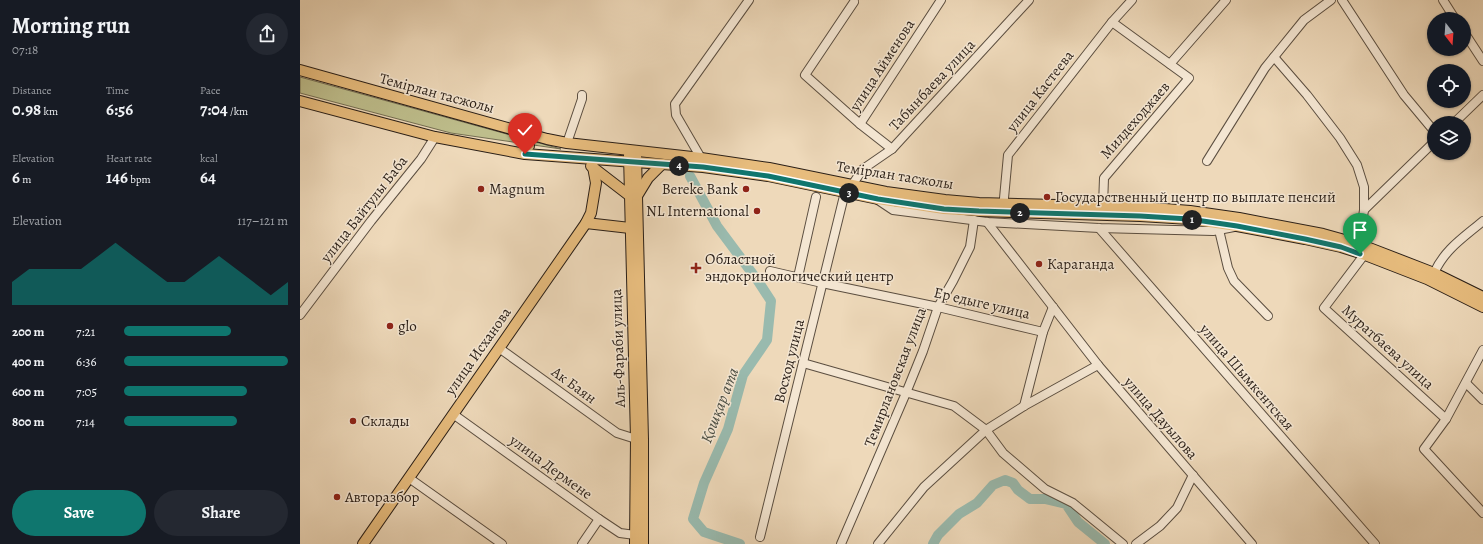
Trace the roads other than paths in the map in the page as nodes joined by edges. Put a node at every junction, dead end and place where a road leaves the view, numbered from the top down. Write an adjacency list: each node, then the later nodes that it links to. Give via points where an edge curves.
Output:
1 (749, 0): 30 (street, via 675,104 676,115)
2 (941, 0): 22 (street, улица Айменова)
3 (1029, 0): 26 (street, Табынбаева улица)
4 (1132, 0): 11 (street, улица Кастеева)
5 (1226, 0): 15 (street, Милдеходжаев)
6 (1330, 0): 13 (street, via 1304,20)
7 (1342, 0): 21 (street, via 1404,95)
8 (1443, 0): 10 (street)
9 (854, 2): 22 (street, улица Айменова, via 805,75)
10 (1451, 12)
11 (1112, 22): 15 (street, Милдеходжаев); 40 (street, улица Кастеева, via 1008,155)
12 (1471, 43): 14 (street)
13 (1274, 57): 32 (street); 41 (street, via 1307,95 1357,165 1364,187)
14 (1483, 61)
15 (1170, 64): 39 (street, Милдеходжаев, via 1189,78 1104,178)
16 (300, 70): 23 (main road, Темірлан тасжолы)
17 (582, 95): 25 (street)
18 (1483, 95): 20 (street)
19 (300, 101): 24 (main road, Темірлан тасжолы)
20 (1461, 116)
21 (1427, 123)
22 (860, 124): 26 (street, улица Айменова)
23 (525, 133): 25 (main road, Темірлан тасжолы); 28 (main road, via 529,146)
24 (435, 137): 28 (main road, Темірлан тасжолы); 60 (street, улица Байтулы Баба, via 421,159)
25 (567, 143): 29 (main road, Темірлан тасжолы)
26 (892, 149): 35 (street, Табынбаева улица, via 863,169)
27 (1427, 149): 41 (street)
28 (521, 153): 31 (main road, Темірлан тасжолы)
29 (632, 157): 30 (main road, Темірлан тасжолы); 31 (main road, Темірлан тасжолы); 33 (main road, Темірлан тасжолы); 36 (main road, Аль-Фараби улица)
30 (701, 158): 35 (main road, Темірлан тасжолы, via 769,168)
31 (584, 159): 34 (main road)
32 (1207, 161)
33 (662, 164): 35 (main road, Темірлан тасжолы, via 703,167); 36 (main road)
34 (593, 167): 36 (main road); 45 (main road, улица Исханова, via 596,183)
35 (848, 188): 38 (main road, Темірлан тасжолы); 40 (main road, Темірлан тасжолы); 55 (street, Восход улица)
36 (633, 196): 47 (main road, Аль-Фараби улица); 84 (main road, Аль-Фараби улица, via 643,439)
37 (816, 197): 54 (street)
38 (878, 199): 40 (main road, Темірлан тасжолы, via 944,209); 42 (street, via 893,210)
39 (1103, 206): 40 (main road, Темірлан тасжолы); 50 (main road, Темірлан тасжолы, via 1190,211 1323,234)
40 (1003, 208): 46 (main road, Темірлан тасжолы, via 1189,219)
41 (1364, 210): 50 (street)
42 (974, 220): 44 (street); 57 (street, Темирлановская улица, via 970,247)
43 (1483, 221): 53 (street, via 1445,253)
44 (987, 222): 48 (street); 58 (street, улица Дауылова)
45 (586, 223): 47 (main road); 63 (main road, улица Исханова)
46 (1237, 226): 49 (street); 51 (main road, Темірлан тасжолы, via 1341,247)
47 (630, 228): 74 (main road, Аль-Фараби улица)
48 (1099, 228): 49 (street); 90 (street, улица Шымкентская)
49 (1219, 230): 61 (street, via 1228,268 1234,281)
50 (1359, 244): 53 (main road, Темірлан тасжолы)
51 (1364, 255): 59 (main road, Темірлан тасжолы, via 1427,279); 72 (street, Муратбаева улица, via 1324,308)
52 (770, 271): 54 (street, Ер едыге улица)
53 (1434, 273): 56 (main road, Темірлан тасжолы)
54 (798, 277): 55 (street, Ер едыге улица)
55 (822, 284): 57 (street, Ер едыге улица); 65 (street, Восход улица)
56 (1483, 297)
57 (938, 306): 62 (street, Ер едыге улица); 68 (street, Темирлановская улица)
58 (1053, 307): 62 (street, Ер едыге улица); 66 (street, улица Дауылова)
59 (1483, 307)
60 (300, 315)
61 (1268, 316)
62 (1043, 332): 70 (street)
63 (499, 348): 71 (main road, улица Исханова); 74 (street, Ак Баян, via 617,433)
64 (1483, 350): 67 (street)
65 (803, 363): 68 (street); 79 (street, Восход улица)
66 (1098, 365): 70 (street); 75 (street, улица Дауылова)
67 (1466, 383): 69 (street); 72 (street)
68 (906, 393): 73 (street, via 954,406); 85 (street, Темирлановская улица)
69 (1483, 400)
70 (1024, 406): 73 (street)
71 (453, 414): 76 (main road, улица Исханова); 78 (street, улица Дермене)
72 (1446, 419): 77 (street, via 1424,449)
73 (986, 430): 86 (street, via 924,487); 87 (street, via 1003,453 1045,489 1073,504)
74 (636, 439): 80 (main road, Аль-Фараби улица)
75 (1193, 475): 88 (street, via 1177,508 1160,526); 89 (street, улица Дауылова)
76 (409, 478): 81 (main road, улица Исханова); 82 (street)
77 (1483, 513)
78 (600, 519): 80 (street, улица Дермене); 83 (street)
79 (760, 537)
80 (635, 540)
81 (365, 543)
82 (502, 544)
83 (582, 544)
84 (643, 544)
85 (841, 544)
86 (878, 544)
87 (1123, 544)
88 (1136, 544)
89 (1252, 544)
90 (1375, 544)

